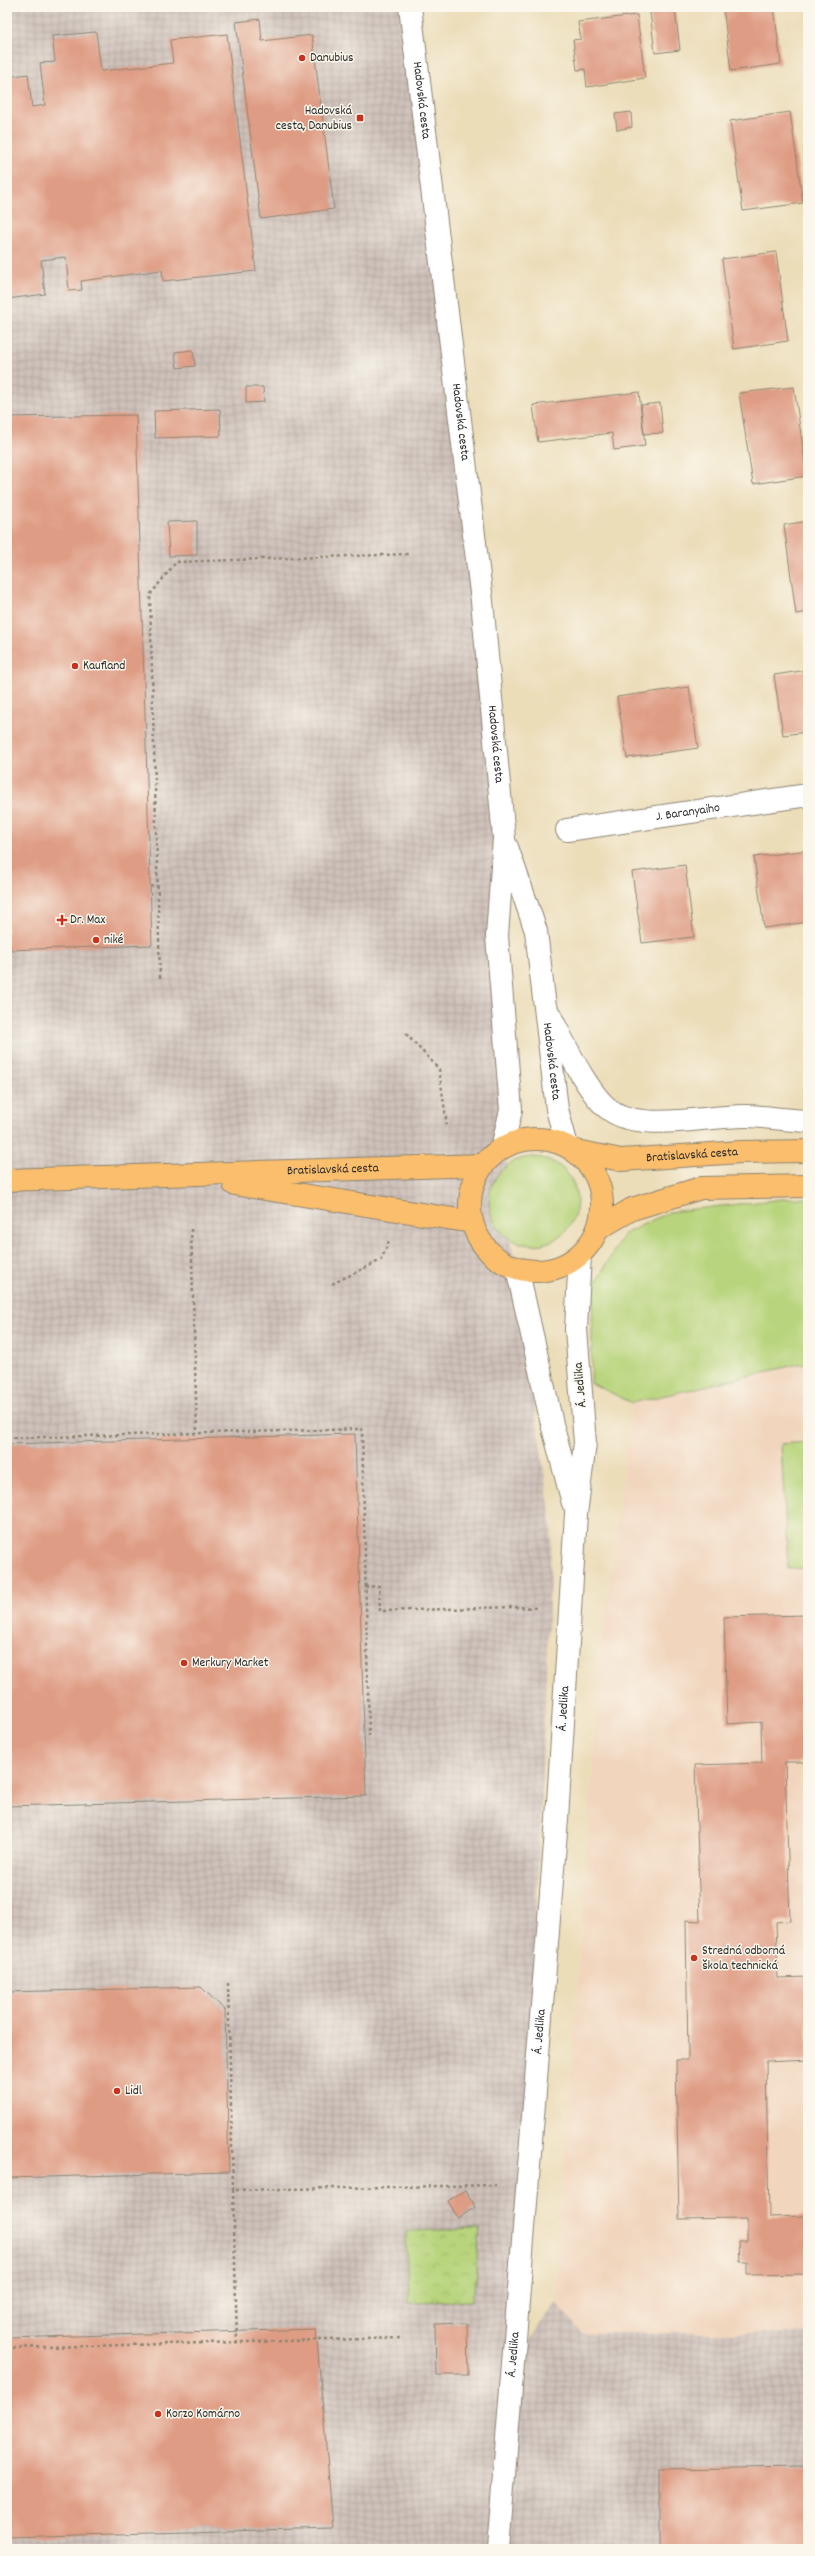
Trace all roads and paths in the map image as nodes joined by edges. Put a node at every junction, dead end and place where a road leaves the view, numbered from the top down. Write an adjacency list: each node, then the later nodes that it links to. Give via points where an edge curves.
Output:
1 (410, 7): 5 (street, Hadovská cesta, via 482,601)
2 (409, 554): 7 (path, via 176,562 150,595)
3 (808, 795): 4 (street, J. Baranyaiho)
4 (567, 830)
5 (504, 838): 9 (street, Hadovská cesta, via 536,931); 13 (street, Hadovská cesta, via 497,936 511,1110)
6 (150, 886): 7 (path)
7 (158, 887): 8 (path)
8 (160, 978)
9 (547, 1010): 11 (street, via 594,1095 609,1110 625,1118 648,1121 747,1116); 14 (street, Hadovská cesta, via 557,1109)
10 (406, 1034): 12 (path, via 439,1069)
11 (808, 1121)
12 (447, 1126)
13 (502, 1148): 14 (main road, Bratislavská cesta, via 517,1141 534,1138 551,1140); 16 (main road, Bratislavská cesta)
14 (571, 1149): 15 (main road, Bratislavská cesta, via 621,1160 741,1152); 22 (main road, Bratislavská cesta, via 587,1161 600,1186 603,1201)
15 (808, 1151)
16 (483, 1165): 17 (main road, Bratislavská cesta); 20 (main road, Bratislavská cesta, via 470,1192)
17 (184, 1176): 18 (main road, Bratislavská cesta); 20 (main road, Bratislavská cesta)
18 (7, 1180)
19 (808, 1186): 22 (main road, Bratislavská cesta, via 701,1188 632,1209)
20 (472, 1222): 25 (main road, Bratislavská cesta, via 478,1238 488,1251)
21 (191, 1229): 27 (path)
22 (598, 1229): 24 (main road, Bratislavská cesta)
23 (391, 1238): 26 (path, via 381,1260)
24 (580, 1255): 25 (main road, Bratislavská cesta, via 550,1270 533,1272); 29 (street, Á. Jedlika, via 576,1329 585,1442)
25 (517, 1268): 29 (street, Á. Jedlika, via 552,1424)
26 (332, 1284)
27 (197, 1432): 28 (path); 30 (path, via 362,1429)
28 (7, 1438)
29 (576, 1514): 39 (street, Á. Jedlika, via 557,1819)
30 (365, 1587): 31 (path, via 379,1586 380,1611); 32 (path)
31 (541, 1608)
32 (369, 1736)
33 (228, 1983): 35 (path)
34 (503, 2185): 35 (path)
35 (233, 2190): 37 (path)
36 (403, 2338): 37 (path)
37 (237, 2341): 38 (path)
38 (7, 2348)
39 (498, 2549)

